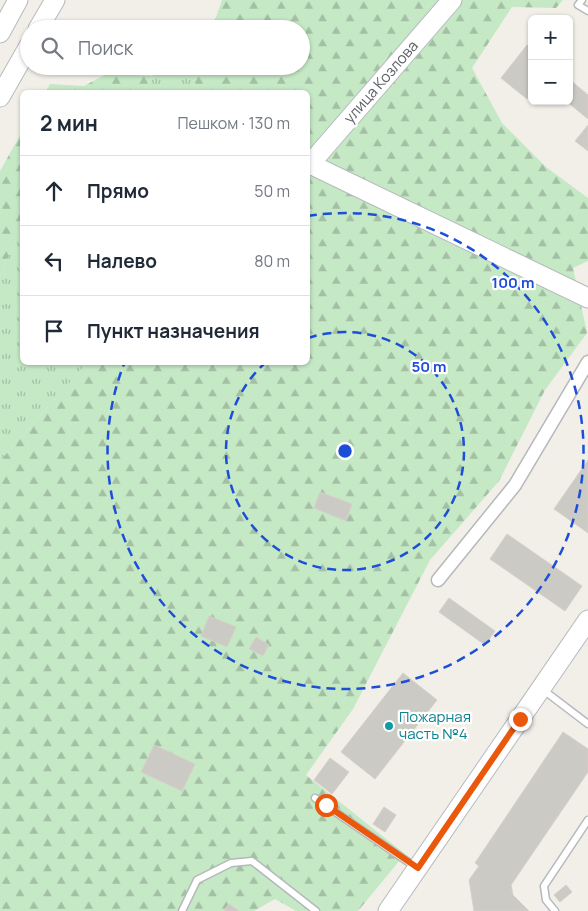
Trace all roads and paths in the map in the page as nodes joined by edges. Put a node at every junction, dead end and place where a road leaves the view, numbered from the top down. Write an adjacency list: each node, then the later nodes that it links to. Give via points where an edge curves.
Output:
1 (18, 0): 7 (street)
2 (55, 0): 6 (street)
3 (452, 0): 10 (street, улица Козлова, via 310,164)
4 (582, 0): 5 (lane, via 578,5)
5 (588, 12)
6 (43, 20)
7 (0, 33)
8 (20, 62): 9 (street)
9 (0, 97)
10 (588, 298)
11 (588, 362): 12 (street, via 515,485)
12 (438, 580)
13 (588, 620): 14 (street)
14 (541, 689): 15 (lane); 18 (street)
15 (588, 724)
16 (315, 798): 18 (lane)
17 (588, 820): 22 (lane, via 544,886 546,900)
18 (418, 868): 21 (street)
19 (182, 911): 20 (lane, via 197,880 231,864 252,861)
20 (316, 911)
21 (388, 911)
22 (555, 911)

